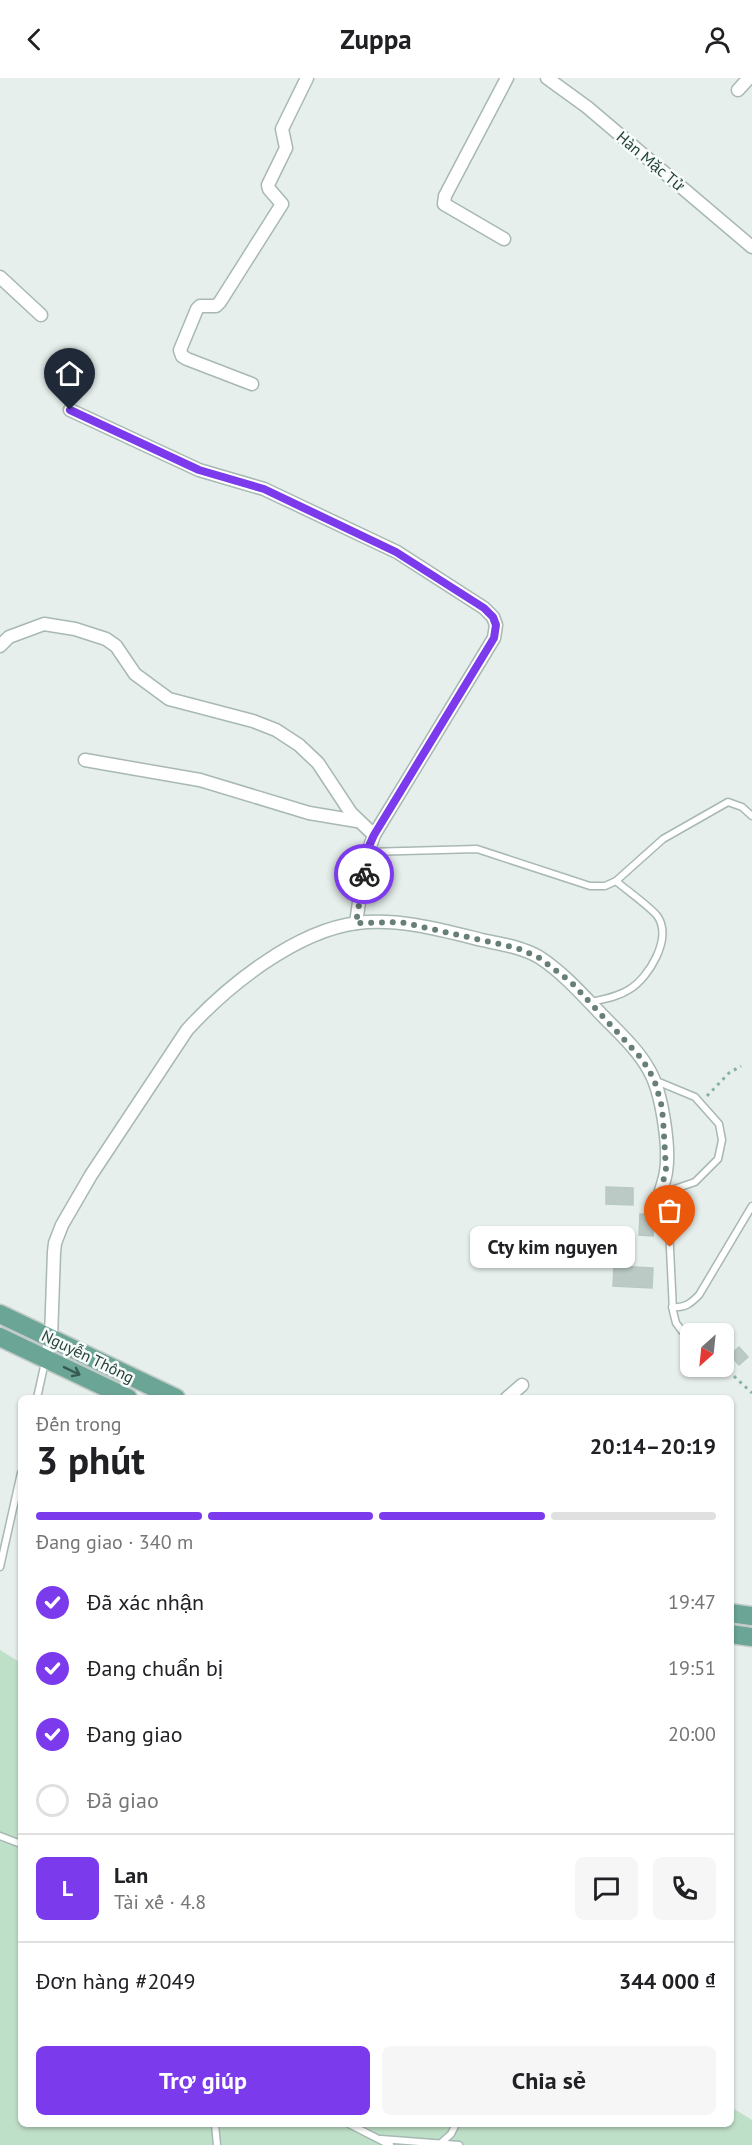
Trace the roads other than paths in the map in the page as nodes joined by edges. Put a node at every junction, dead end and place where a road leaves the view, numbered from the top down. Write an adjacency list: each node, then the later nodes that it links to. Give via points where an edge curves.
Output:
1 (307, 78): 10 (street, via 282,129 286,148 268,185 282,204 279,211 220,302 197,309 180,350 187,359)
2 (507, 78): 6 (street, via 444,204)
3 (548, 78): 7 (street, Hàn Mặc Tử)
4 (749, 78): 5 (street)
5 (738, 90)
6 (504, 239)
7 (752, 247)
8 (0, 277): 9 (street)
9 (41, 315)
10 (252, 384)
11 (70, 410): 16 (street, via 199,470 264,489 364,535 462,592 493,617 494,638)
12 (0, 646): 15 (street, via 9,637 44,624 75,628 106,639 116,646 135,674 169,699 253,721 299,745 318,763)
13 (85, 760): 15 (street, via 200,780 309,813)
14 (752, 816): 18 (lane, via 728,802 663,839)
15 (357, 821): 16 (street)
16 (374, 835): 17 (street)
17 (367, 852): 18 (lane, via 477,849 590,886); 19 (street)
18 (615, 881): 20 (lane, via 658,917 662,943 631,988)
19 (356, 923): 20 (street, via 400,922 517,948 548,963); 28 (street, via 316,935 279,953 204,1011 187,1030 62,1225 54,1252)
20 (590, 1002): 21 (street, via 642,1059)
21 (654, 1079): 22 (street, via 661,1103 666,1155); 22 (lane, via 695,1097 719,1124 722,1140 718,1159 695,1182)
22 (660, 1194): 24 (lane, via 669,1227)
23 (752, 1206): 24 (lane, via 699,1295 690,1305)
24 (672, 1307): 26 (lane)
25 (0, 1314): 28 (main road, Nguyễn Thông)
26 (680, 1328)
27 (0, 1337): 29 (main road, Nguyễn Thông)
28 (51, 1338): 29 (street); 33 (main road, Nguyễn Thông)
29 (46, 1359): 31 (lane); 32 (main road, Nguyễn Thông, one-way to 32)
30 (522, 1384): 34 (street)
31 (38, 1395)
32 (122, 1395)
33 (170, 1395)
34 (510, 1395)
35 (18, 1486): 36 (lane)
36 (0, 1567)
37 (734, 1614): 38 (main road)
38 (752, 1616)
39 (734, 1635): 40 (main road)
40 (752, 1637)
41 (0, 1836): 42 (lane)
42 (18, 1843)
43 (215, 2127): 48 (lane)
44 (355, 2127): 46 (lane)
45 (454, 2127): 47 (lane)
46 (381, 2139): 47 (lane); 49 (lane)
47 (441, 2143): 50 (lane)
48 (217, 2145)
49 (390, 2145)
50 (459, 2145)

